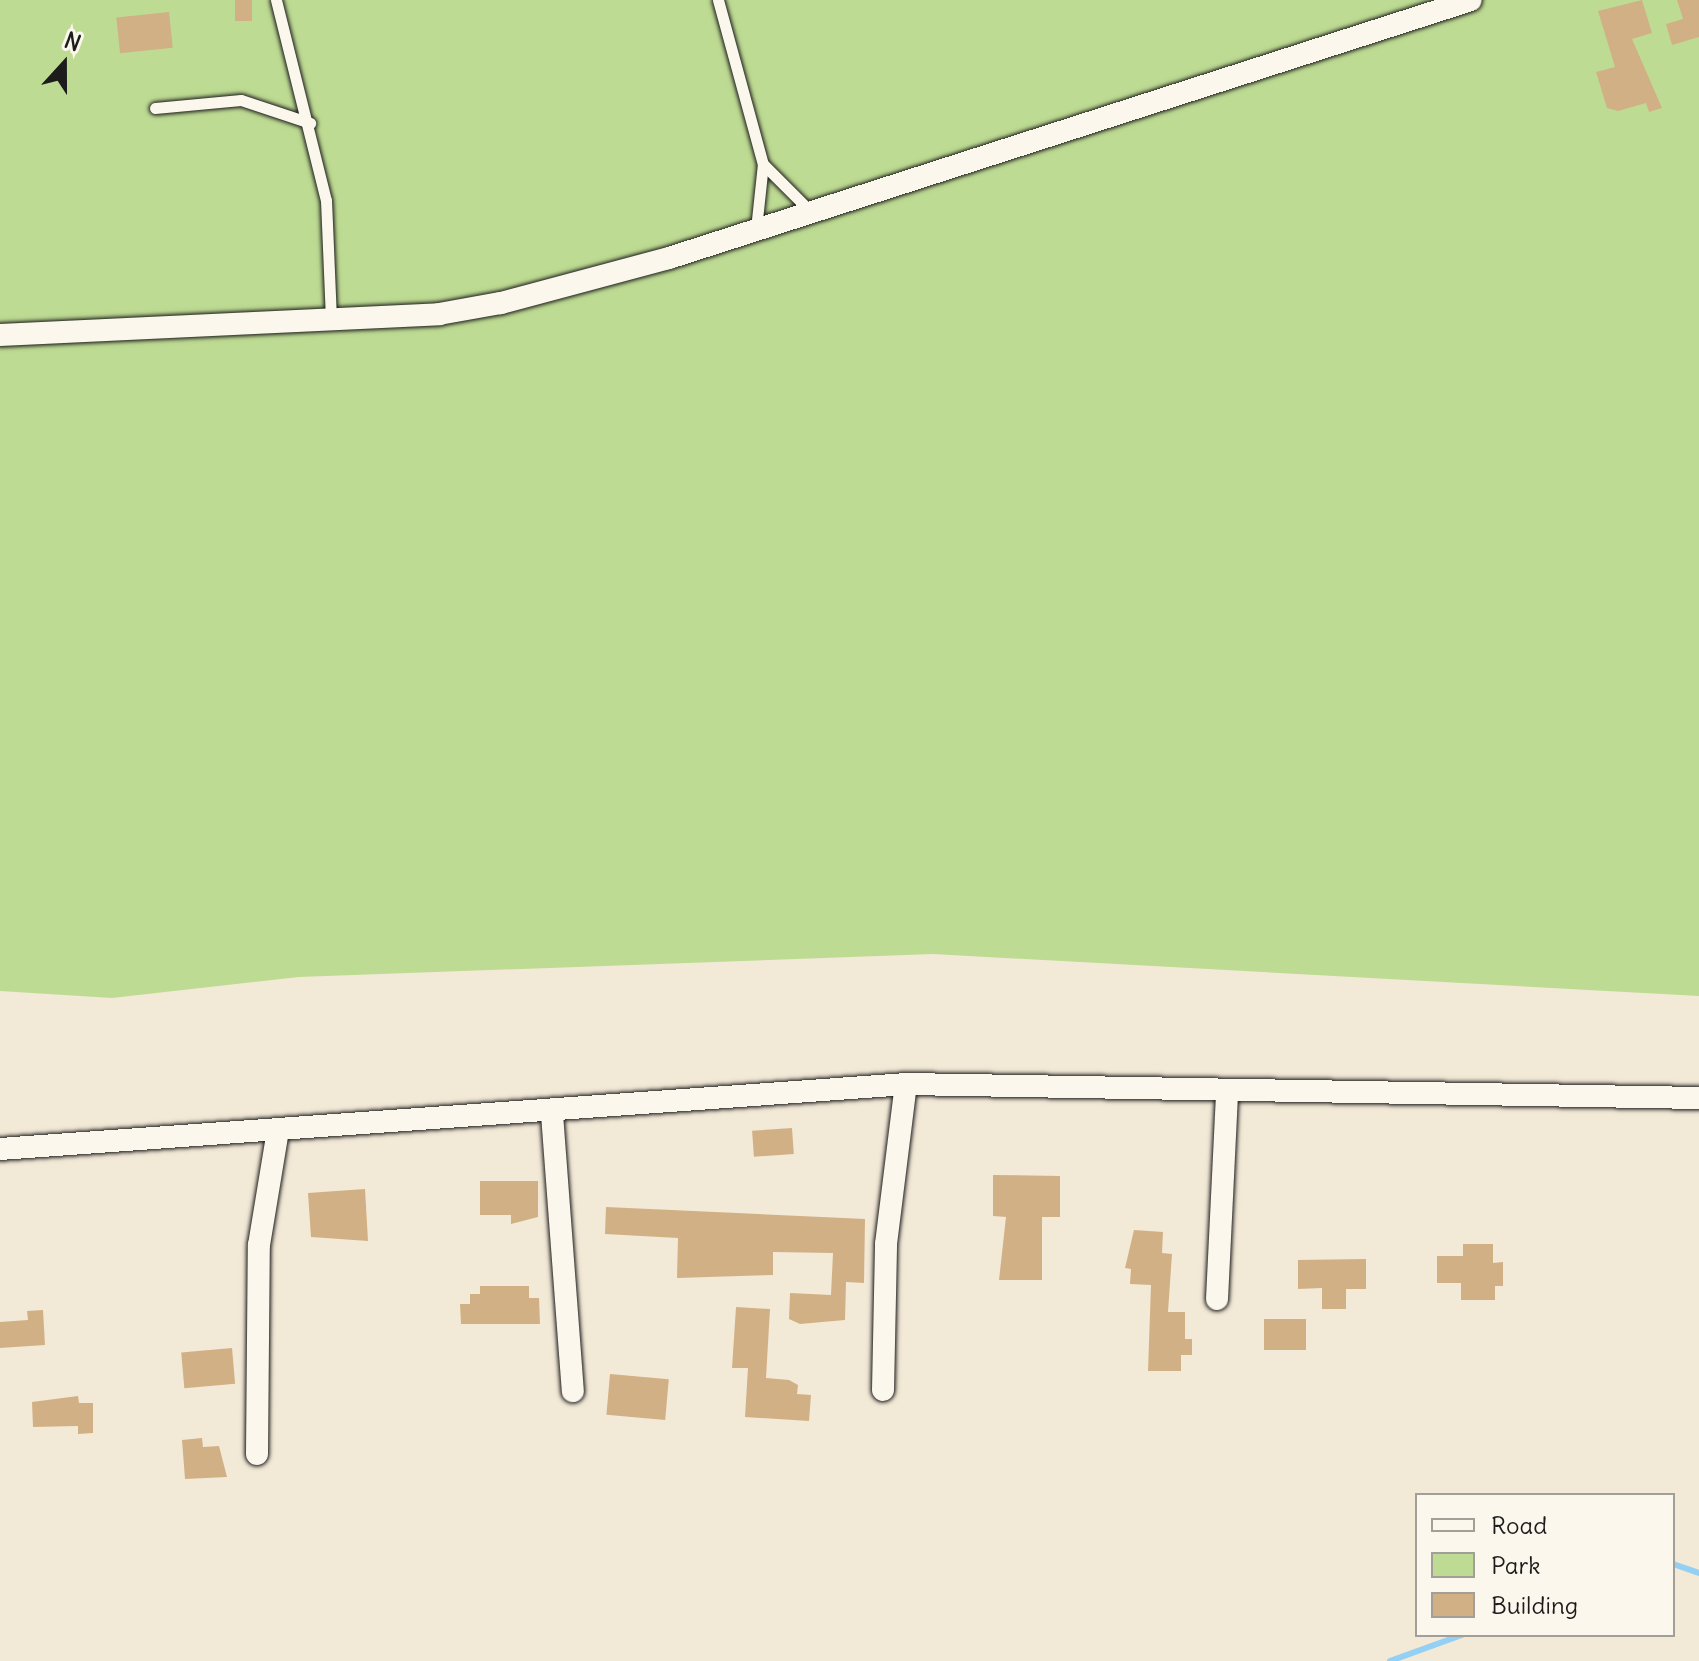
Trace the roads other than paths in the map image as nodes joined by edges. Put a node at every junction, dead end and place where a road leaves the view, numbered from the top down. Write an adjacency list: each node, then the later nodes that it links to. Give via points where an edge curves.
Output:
1 (276, 0): 5 (lane)
2 (718, 0): 6 (lane)
3 (1471, 0): 7 (street)
4 (155, 108): 5 (lane, via 241,100)
5 (310, 123): 9 (lane, via 326,200)
6 (763, 164): 7 (lane); 8 (lane)
7 (810, 211): 8 (street)
8 (756, 229): 9 (street, via 501,303)
9 (331, 319): 10 (street)
10 (0, 335)
11 (906, 1084): 12 (street); 14 (street); 18 (street, via 886,1244)
12 (1227, 1092): 13 (street); 17 (street)
13 (1699, 1098)
14 (552, 1114): 15 (street); 19 (street)
15 (278, 1130): 16 (street); 20 (street, via 259,1245)
16 (0, 1149)
17 (1217, 1299)
18 (883, 1390)
19 (573, 1391)
20 (257, 1454)

